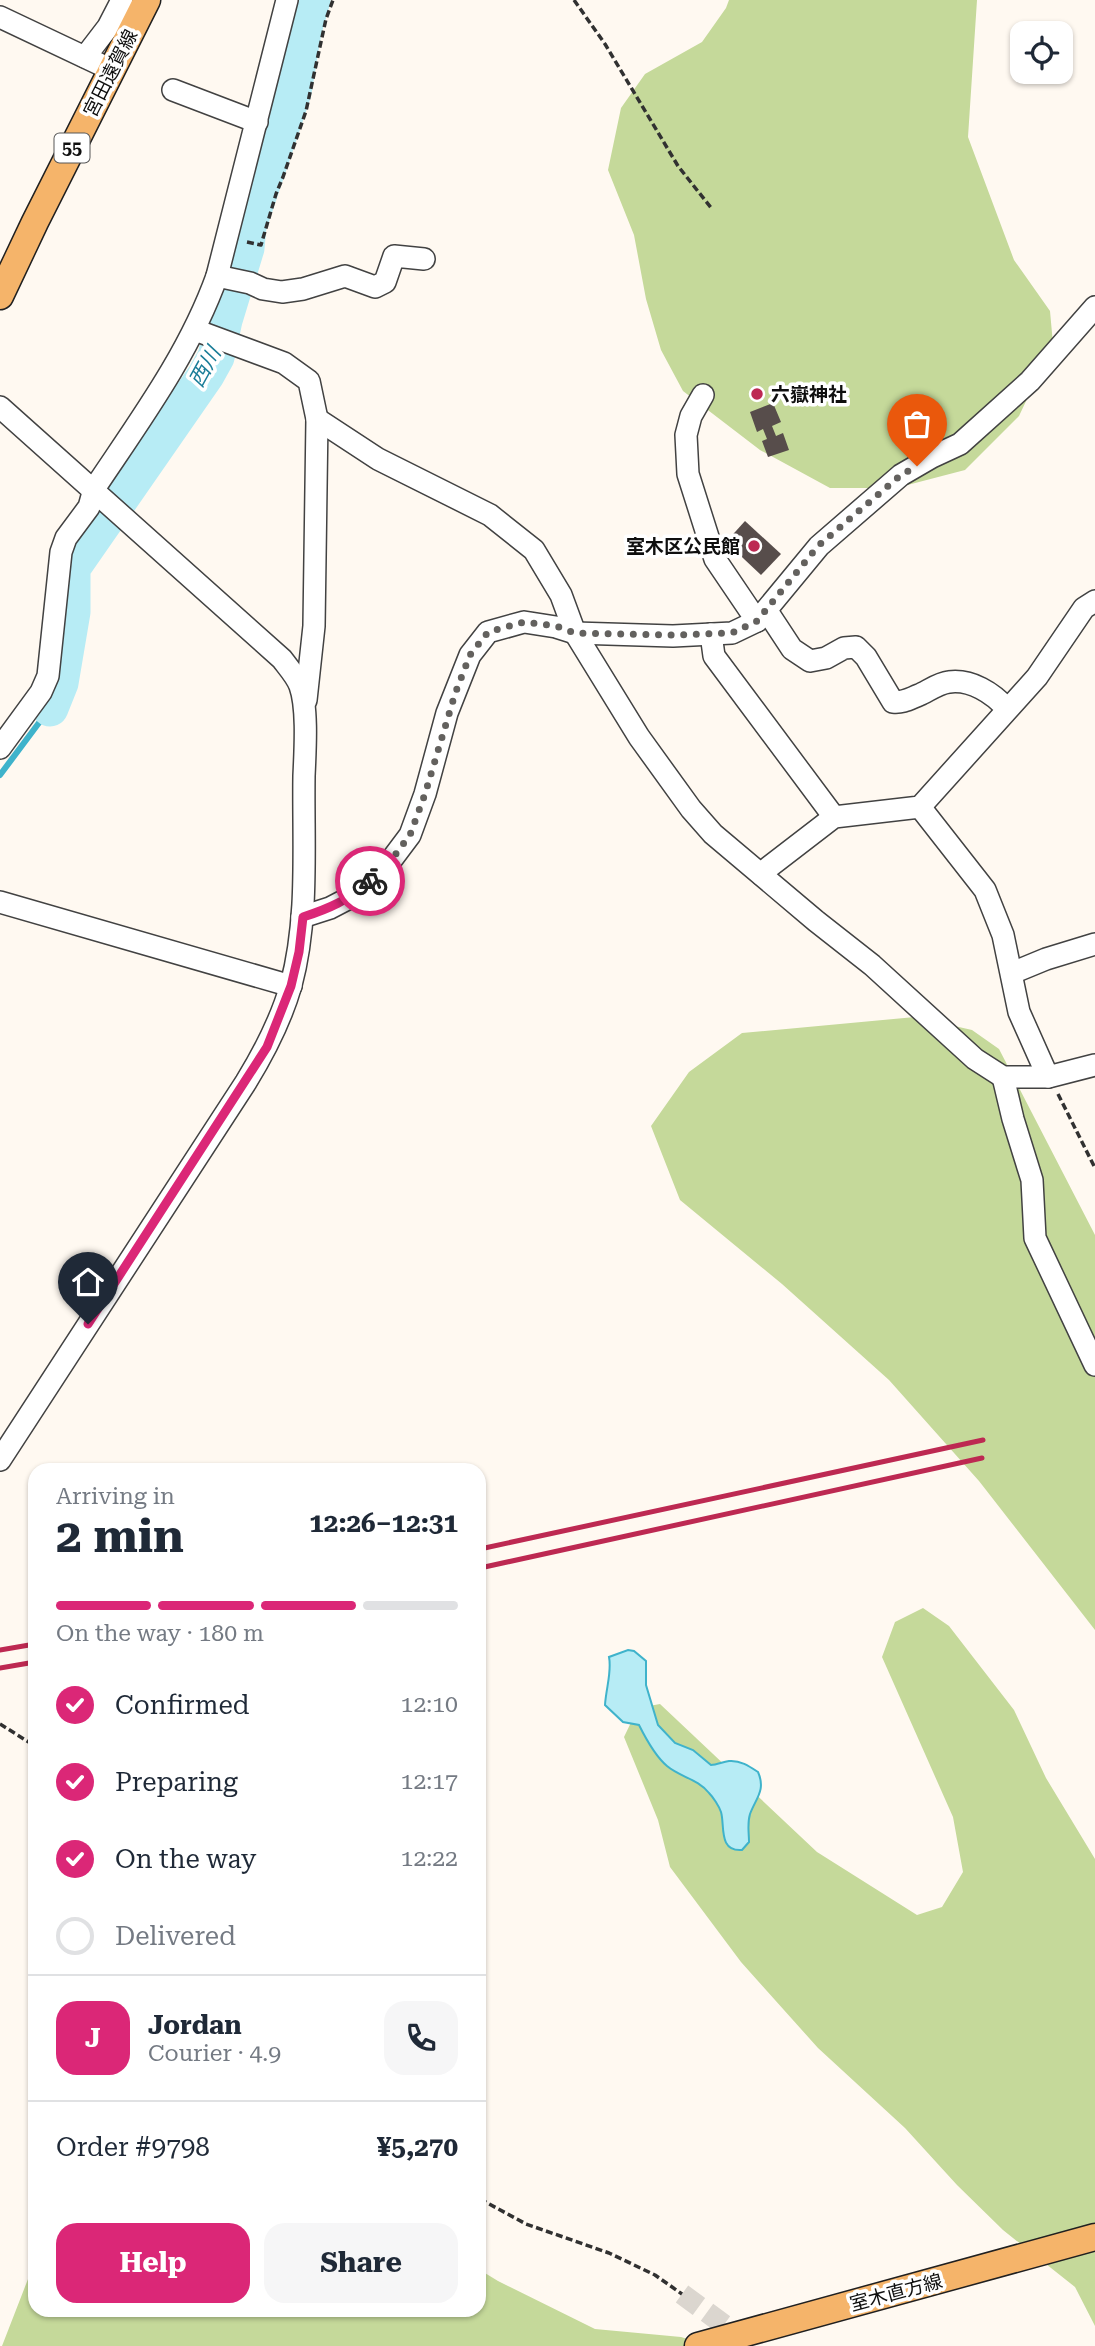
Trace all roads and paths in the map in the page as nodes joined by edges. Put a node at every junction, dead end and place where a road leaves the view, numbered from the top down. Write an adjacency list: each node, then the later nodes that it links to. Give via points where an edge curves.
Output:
1 (122, 0): 7 (street)
2 (148, 0): 8 (main road, 宮田遠賀線 / 55)
3 (288, 0): 10 (street)
4 (333, 0): 12 (path, via 306,111)
5 (574, 0): 11 (path, via 678,166)
6 (0, 17): 7 (street)
7 (85, 57): 8 (street)
8 (112, 70): 15 (main road, 宮田遠賀線 / 55)
9 (173, 90): 10 (street)
10 (257, 122): 14 (street)
11 (712, 209)
12 (261, 245)
13 (424, 259): 14 (street, via 394,256 385,282 375,287 345,276 282,292)
14 (217, 276): 17 (street)
15 (0, 296)
16 (1095, 307): 23 (street, via 1030,381 960,444 901,475 818,546)
17 (195, 330): 20 (street, via 284,363 309,381); 21 (street)
18 (703, 395): 23 (street, via 686,435 688,474 715,559)
19 (0, 407): 21 (street)
20 (317, 419): 24 (street, via 378,459 490,515 534,550 561,595); 27 (street, via 314,626)
21 (94, 489): 27 (street, via 282,659 300,685); 28 (street, via 89,507 61,552 48,676)
22 (1095, 601): 26 (street, via 1084,608 1037,677)
23 (762, 616): 25 (street, via 732,633); 26 (street, via 792,649 810,660 856,648 893,702 902,703 947,681 965,682 983,689)
24 (575, 633): 25 (street); 31 (street, via 639,737 691,809); 33 (street, via 524,622 488,632 470,655 452,701 410,835 355,895)
25 (711, 634): 30 (street, via 714,656)
26 (1007, 709): 29 (street)
27 (304, 716): 33 (street)
28 (0, 748)
29 (920, 807): 30 (street); 35 (street, via 985,890)
30 (834, 817): 31 (street)
31 (762, 875): 38 (street, via 872,965 975,1059)
32 (0, 902): 36 (street)
33 (303, 917): 36 (street)
34 (1095, 944): 35 (street)
35 (1012, 973): 39 (street, via 1019,1012)
36 (291, 986): 42 (street, via 267,1047 246,1082)
37 (1095, 1065): 39 (street)
38 (1003, 1077): 39 (street); 41 (street, via 1032,1181 1035,1238)
39 (1048, 1077): 40 (path)
40 (1095, 1168)
41 (1095, 1365)
42 (0, 1460)
43 (0, 1724): 44 (path)
44 (28, 1742)
45 (486, 2202): 47 (path, via 526,2224 610,2253)
46 (1095, 2237): 48 (main road, 室木直方線)
47 (682, 2294)
48 (698, 2346)

